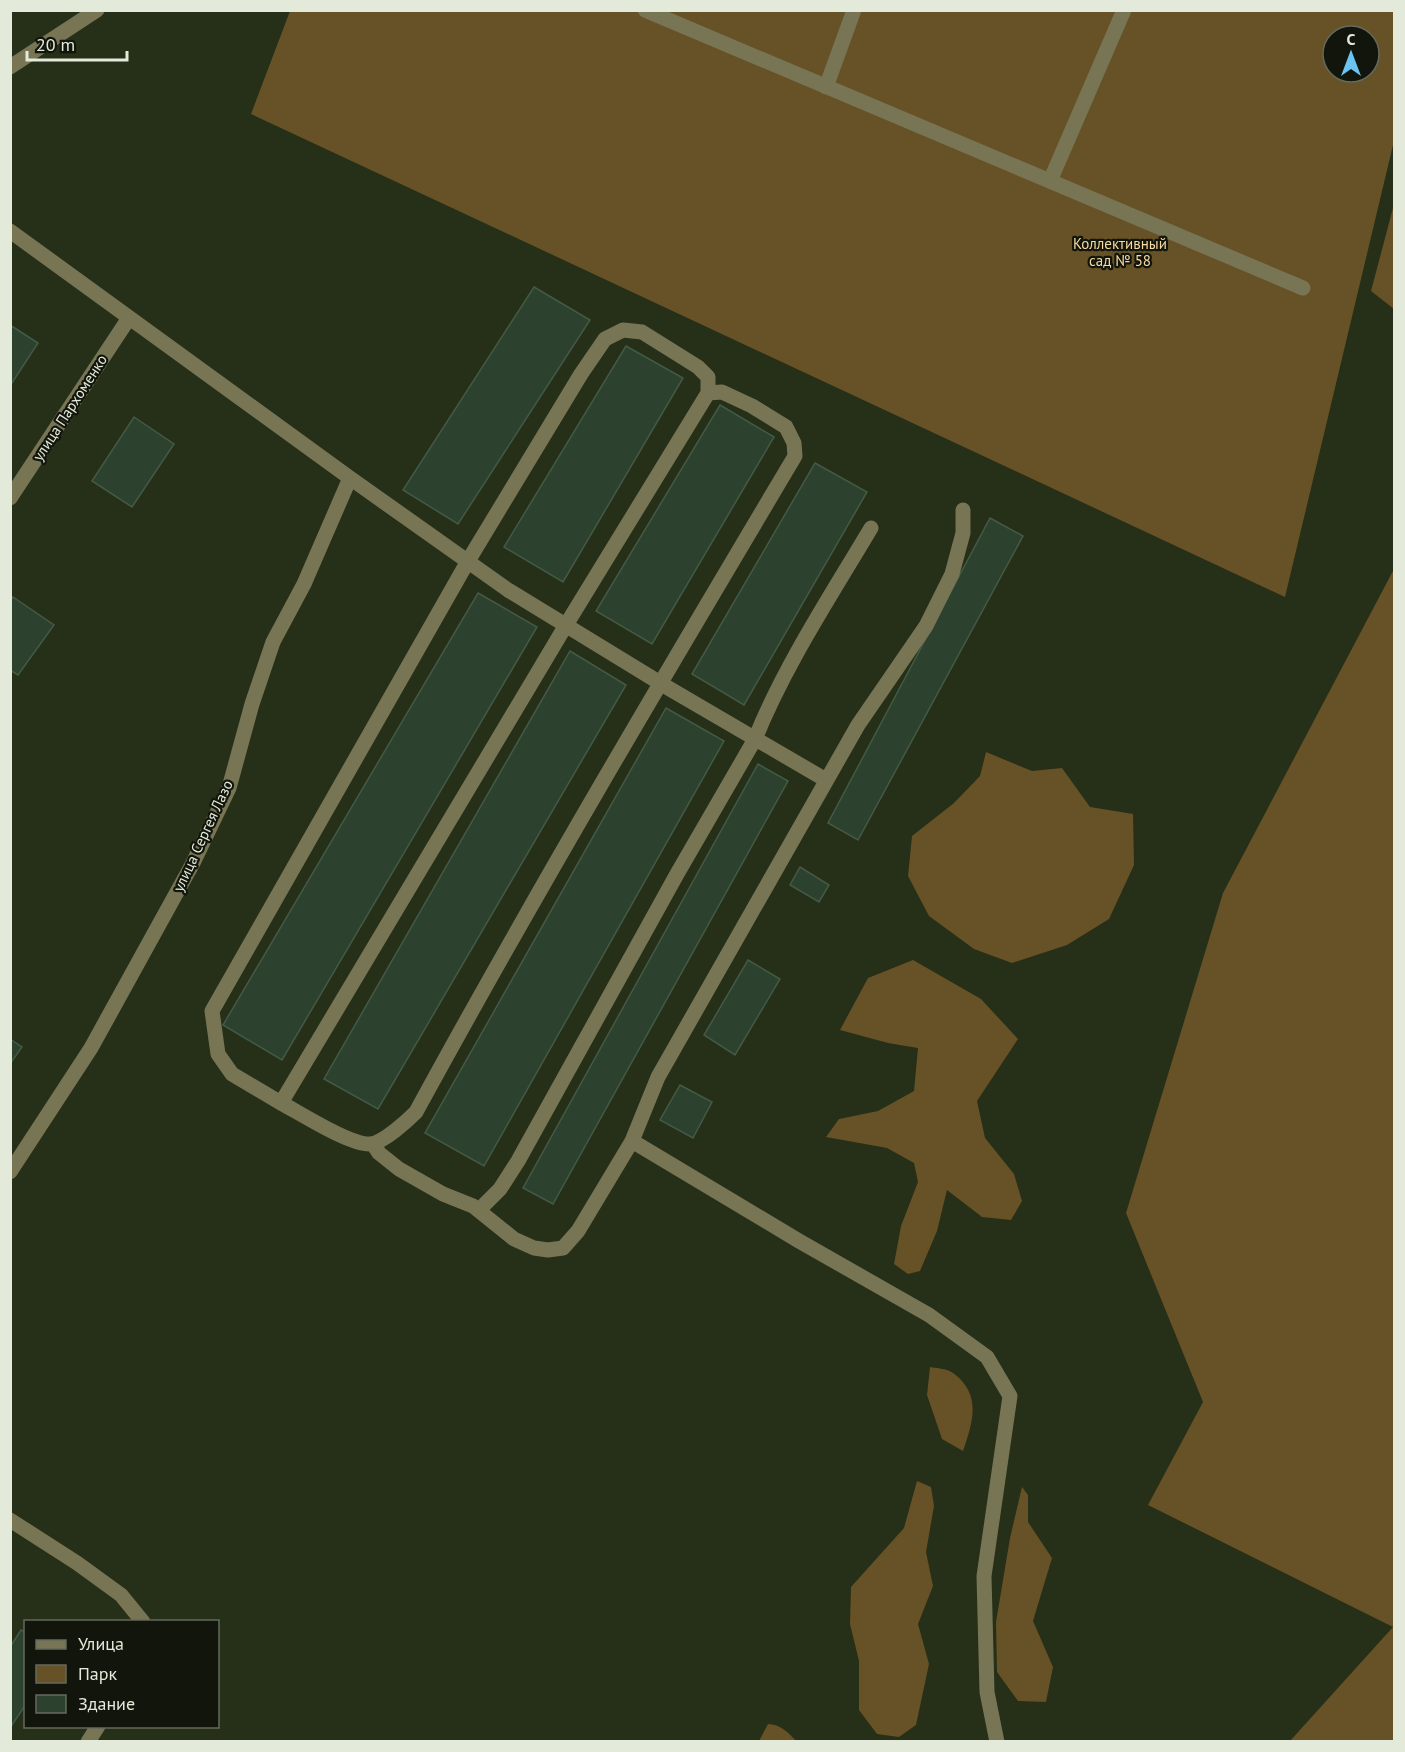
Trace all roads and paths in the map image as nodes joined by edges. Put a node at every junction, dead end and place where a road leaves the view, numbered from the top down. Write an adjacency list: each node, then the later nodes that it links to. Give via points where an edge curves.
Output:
1 (98, 10): 5 (street)
2 (645, 10): 6 (street)
3 (854, 10): 6 (street)
4 (1124, 10): 7 (street)
5 (10, 67)
6 (826, 87): 7 (street)
7 (1050, 181): 9 (street)
8 (10, 231): 10 (street)
9 (1303, 288)
10 (129, 318): 12 (street); 13 (street, улица Пархоменко)
11 (708, 393): 16 (street, via 708,377 698,367 642,332 623,330 605,339); 17 (street); 18 (street, via 722,392 786,427 795,456)
12 (350, 478): 16 (street); 24 (street, улица Сергея Лазо, via 304,584 273,642 229,789 193,863 91,1048)
13 (10, 498)
14 (963, 510): 20 (street, via 963,533 952,574 926,626 858,725)
15 (871, 528): 19 (street, via 793,660)
16 (468, 561): 17 (street); 21 (street, via 212,1011 218,1054 232,1074)
17 (566, 625): 18 (street); 21 (street)
18 (660, 683): 19 (street); 23 (street, via 416,1112)
19 (755, 739): 20 (street); 25 (street, via 518,1161 500,1189)
20 (826, 780): 22 (street, via 658,1077)
21 (281, 1103): 23 (street, via 334,1132)
22 (632, 1141): 25 (street, via 578,1231 563,1248 534,1248 514,1239); 30 (street, via 929,1315 987,1357 1010,1396 984,1576 987,1692)
23 (373, 1144): 25 (street, via 399,1169)
24 (10, 1172)
25 (479, 1210)
26 (10, 1520): 27 (street, via 121,1595)
27 (141, 1620)
28 (97, 1728): 29 (street)
29 (88, 1742)
30 (997, 1742)

